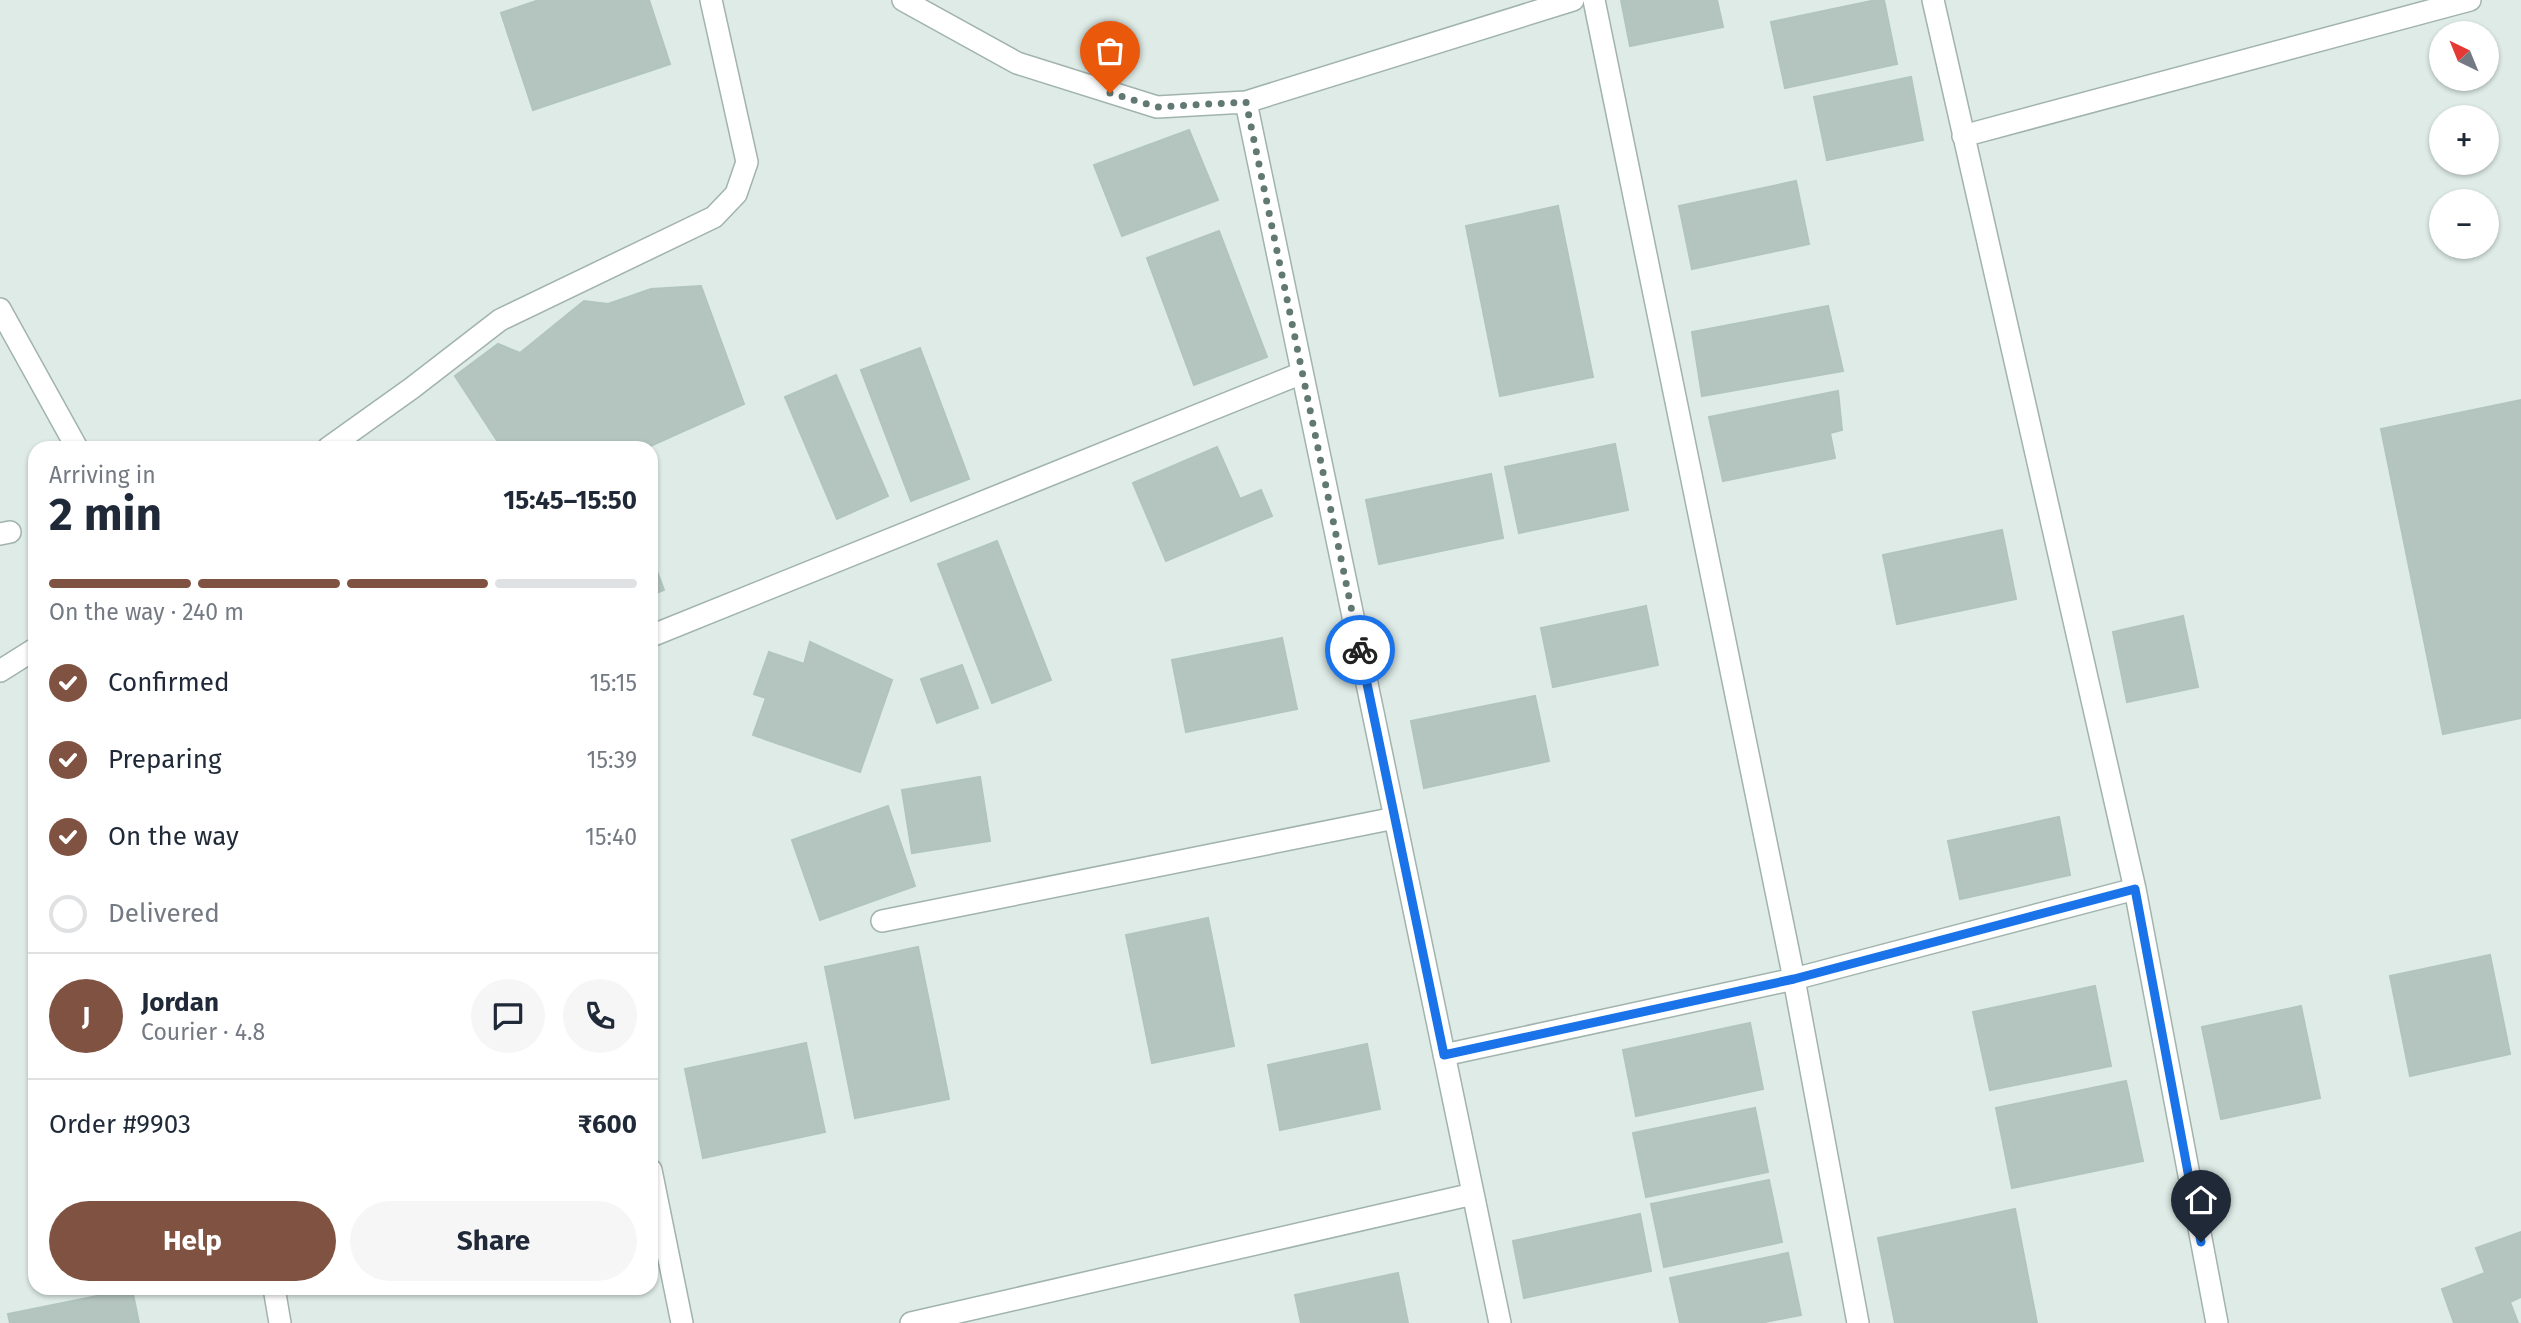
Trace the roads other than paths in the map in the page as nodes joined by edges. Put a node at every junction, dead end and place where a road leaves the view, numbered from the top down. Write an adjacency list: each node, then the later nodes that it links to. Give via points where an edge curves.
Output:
1 (711, 0): 12 (street, via 747,162 736,194 714,216 500,320)
2 (903, 0): 7 (street, via 1017,63 1157,107)
3 (1573, 0): 7 (street)
4 (1594, 0): 19 (street)
5 (1933, 0): 8 (street)
6 (2470, 0): 8 (street)
7 (1246, 102): 10 (street)
8 (1963, 136): 17 (street)
9 (0, 309): 11 (street)
10 (1302, 373): 13 (street); 16 (street)
11 (73, 441)
12 (338, 441)
13 (658, 633)
14 (28, 653): 15 (street)
15 (0, 671)
16 (1395, 818): 18 (street); 20 (street)
17 (2135, 889): 19 (street); 29 (street)
18 (881, 921)
19 (1794, 979): 20 (street); 28 (street)
20 (1444, 1055): 21 (street)
21 (1473, 1194): 26 (street); 27 (street)
22 (658, 1205): 25 (street)
23 (275, 1295): 24 (street)
24 (281, 1323)
25 (682, 1323)
26 (911, 1323)
27 (1500, 1323)
28 (1858, 1323)
29 (2217, 1323)

